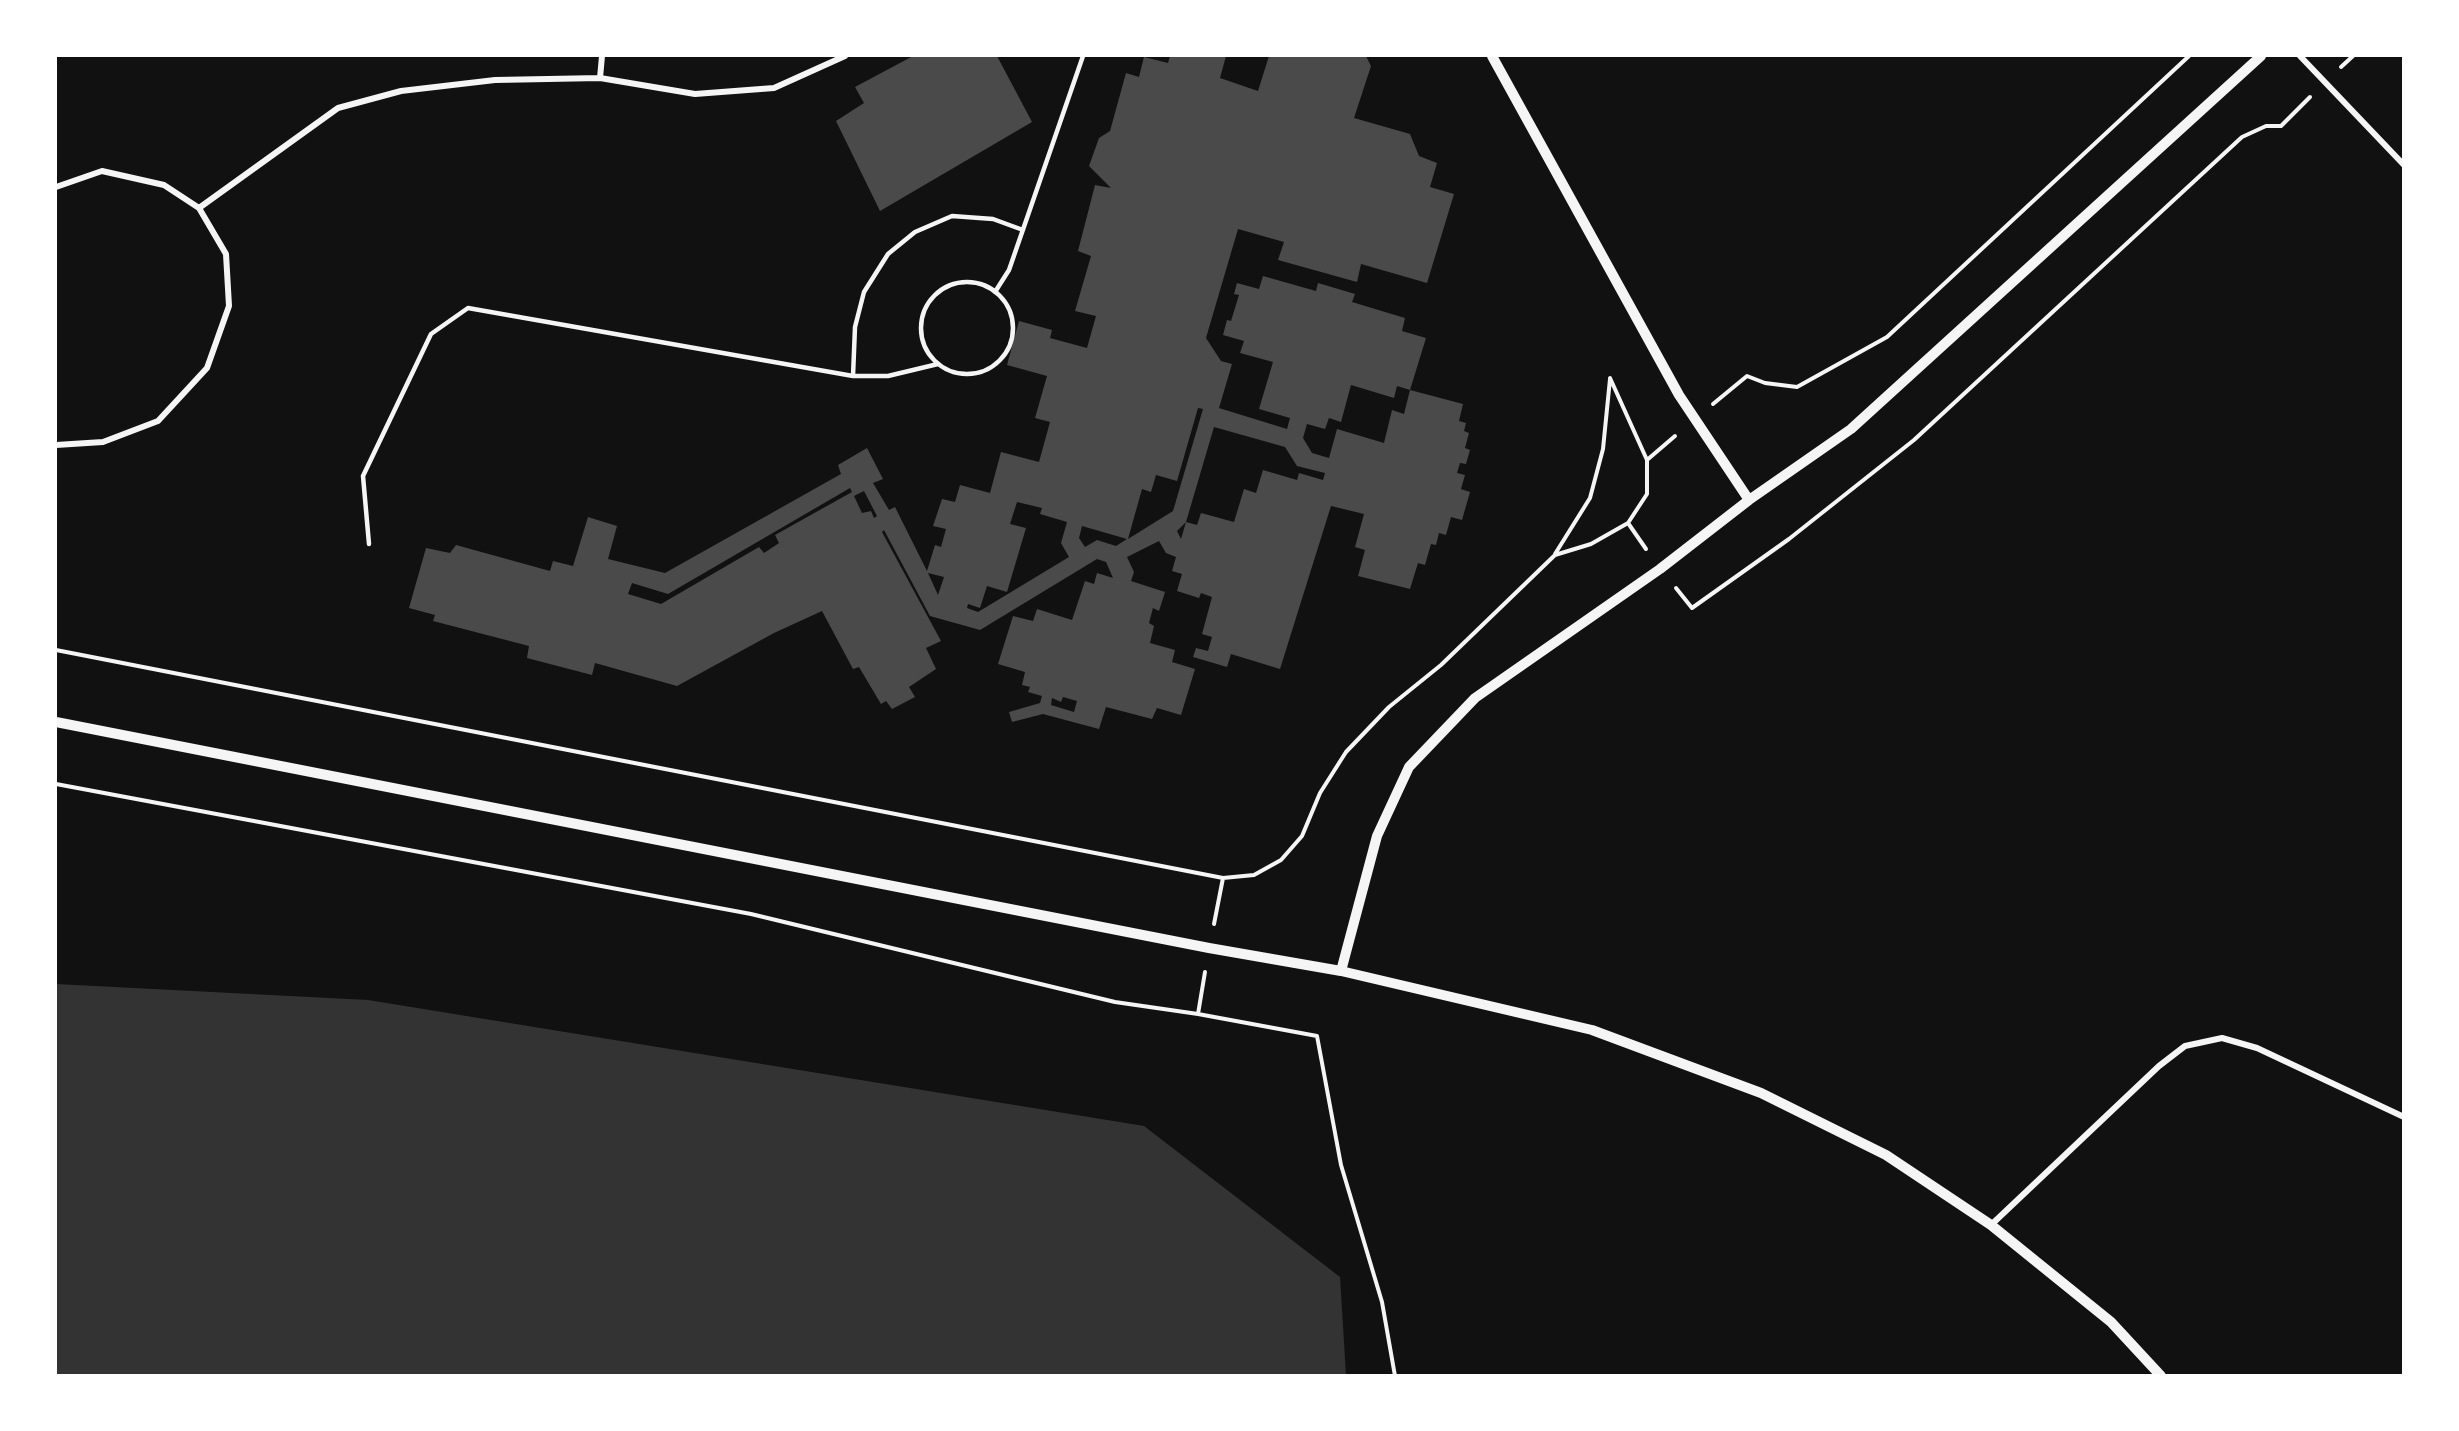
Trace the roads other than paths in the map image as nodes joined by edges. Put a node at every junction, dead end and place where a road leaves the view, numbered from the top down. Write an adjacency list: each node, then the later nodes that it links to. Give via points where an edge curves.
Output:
1 (602, 56): 7 (street)
2 (845, 56): 7 (street, via 774,88 695,94)
3 (1083, 56): 11 (lane)
4 (1492, 56): 16 (street, via 1695,420)
5 (2261, 56): 16 (street, via 1851,429)
6 (2300, 56): 8 (street)
7 (600, 78): 10 (street, via 495,80 401,91 338,108)
8 (2403, 165)
9 (56, 187): 10 (street, via 102,171 164,185)
10 (200, 207): 15 (street, via 226,254 230,306 207,368 158,421 103,442)
11 (1023, 230): 12 (lane, via 1010,270); 14 (lane, via 993,219 952,216 915,232 888,254 864,292 855,327)
12 (995, 292): 13 (lane, via 978,283 964,282 936,294 922,322 922,338); 13 (lane, via 1010,310 1013,324 1007,352 997,364 967,375)
13 (938, 364): 14 (lane, via 888,376)
14 (852, 376): 17 (lane, via 468,308 431,334 363,476)
15 (56, 446)
16 (1749, 500): 19 (street, via 1660,569 1474,698 1408,766 1377,836)
17 (369, 544)
18 (56, 722): 19 (street)
19 (1341, 971): 21 (street, via 1592,1030 1761,1093 1886,1155)
20 (2403, 1117): 21 (street, via 2258,1048 2222,1038 2185,1046)
21 (1991, 1225): 22 (street, via 2111,1322)
22 (2161, 1376)

